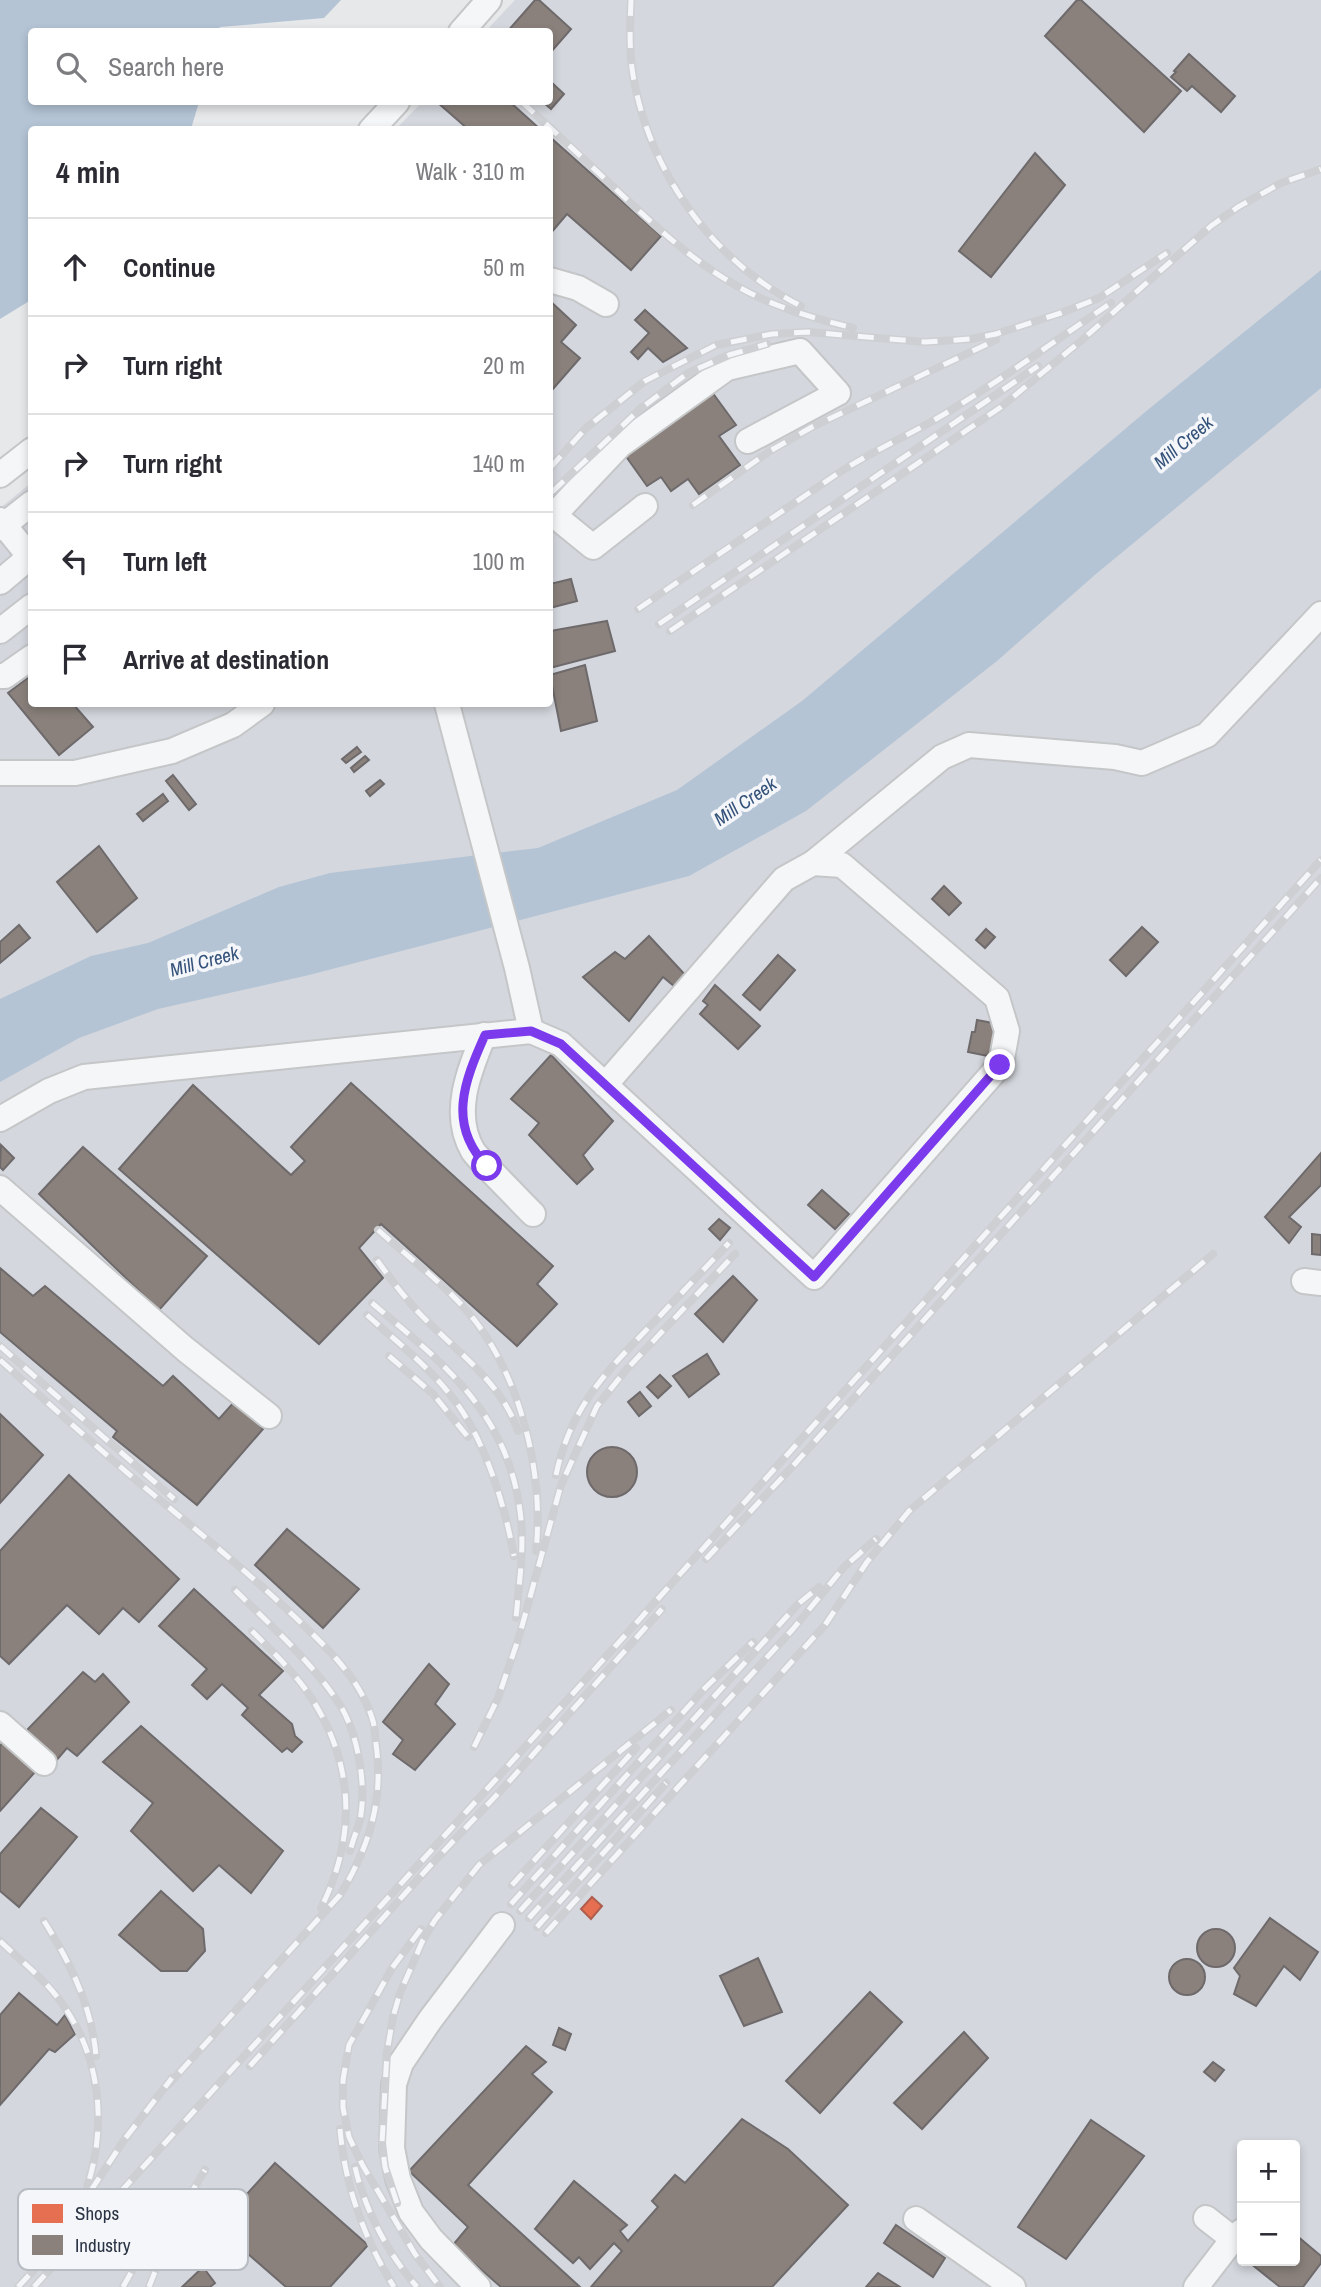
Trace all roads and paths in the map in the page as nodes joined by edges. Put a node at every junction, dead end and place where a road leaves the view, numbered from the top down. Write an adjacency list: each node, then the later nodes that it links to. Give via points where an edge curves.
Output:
1 (489, 0): 2 (street)
2 (464, 28)
3 (394, 105): 4 (street)
4 (375, 126)
5 (553, 281): 6 (street)
6 (606, 304)
7 (748, 441): 12 (street, via 838,393 800,351 727,368 620,445)
8 (28, 453): 9 (street)
9 (0, 475)
10 (28, 506): 14 (street)
11 (645, 506): 13 (street, via 593,547)
12 (553, 513)
13 (553, 515)
14 (1, 524): 15 (street)
15 (28, 553)
16 (28, 559): 17 (street)
17 (0, 582)
18 (28, 609): 20 (street)
19 (1321, 614): 26 (street, via 1207,735 1142,763 969,745 942,757)
20 (0, 631)
21 (28, 660): 22 (street)
22 (0, 676)
23 (258, 707): 25 (street, via 233,725 172,751 75,773)
24 (448, 707): 27 (street)
25 (0, 773)
26 (813, 863): 29 (street, via 784,879); 29 (street, via 842,865 997,998 1007,1031 1000,1065 814,1277)
27 (531, 1031): 28 (street); 29 (street, via 561,1044)
28 (485, 1035): 30 (street, via 84,1077 49,1090); 32 (street, via 467,1079 463,1117 467,1139 475,1154)
29 (605, 1085)
30 (0, 1119)
31 (0, 1188): 33 (street)
32 (533, 1214)
33 (269, 1416)
34 (0, 1724): 35 (street)
35 (44, 1763)
36 (502, 1925): 41 (street, via 430,2020 401,2063 394,2084 392,2148 411,2212)
37 (1206, 2218): 39 (street)
38 (916, 2219): 42 (street)
39 (1237, 2234)
40 (1237, 2236): 43 (street)
41 (478, 2287)
42 (1013, 2287)
43 (1196, 2287)

